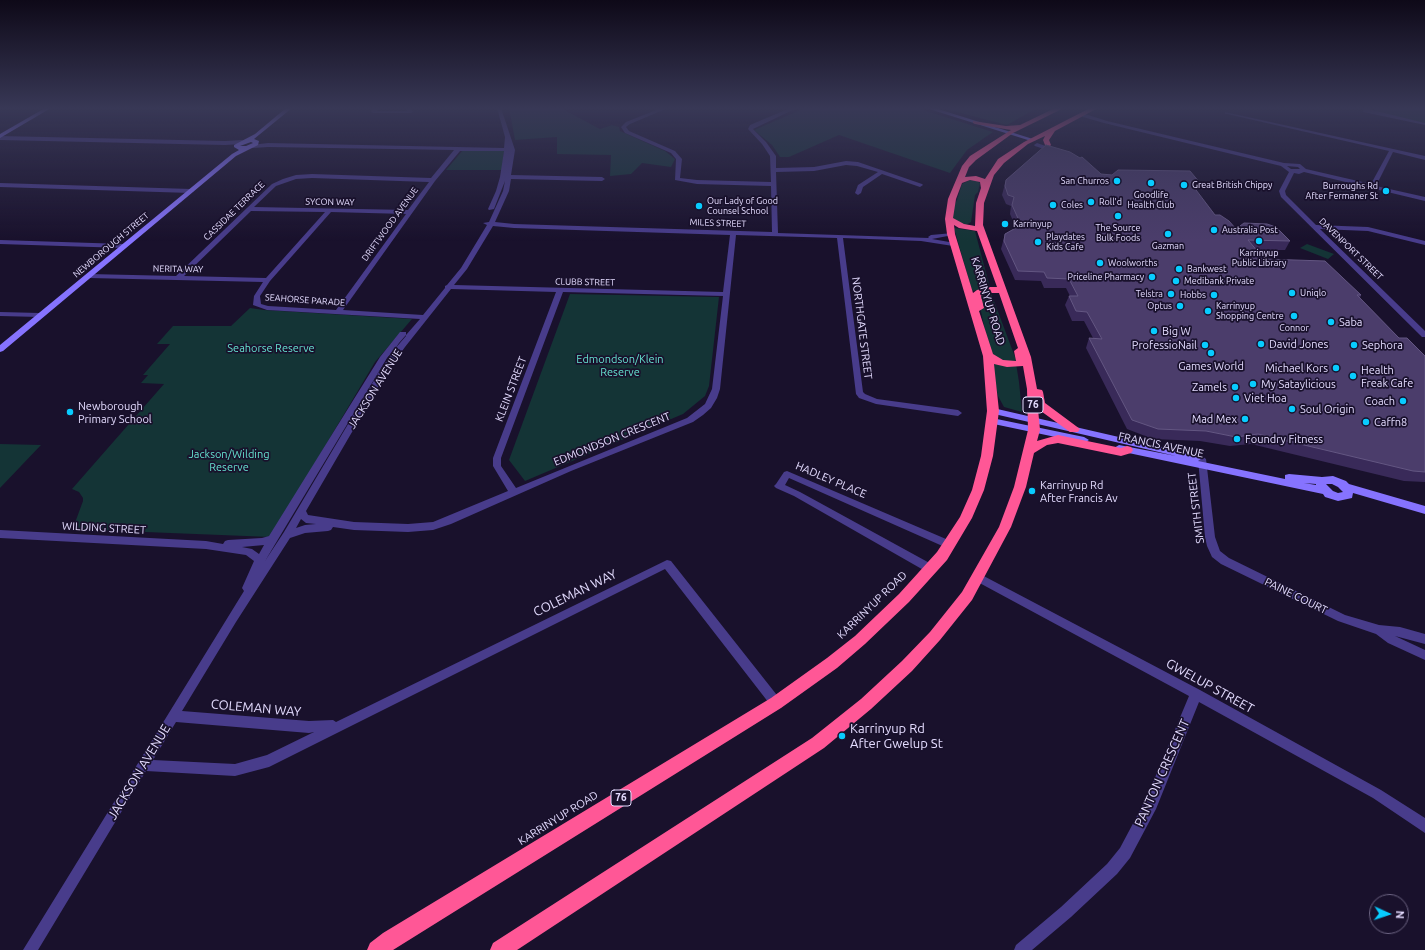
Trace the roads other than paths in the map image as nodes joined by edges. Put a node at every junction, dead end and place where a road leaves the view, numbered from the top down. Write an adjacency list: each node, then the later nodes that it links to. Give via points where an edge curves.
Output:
1 (237, 152): 12 (street, NEWBOROUGH STREET)
2 (456, 152): 22 (street, DRIFTWOOD AVENUE)
3 (509, 152): 20 (street, JACKSON AVENUE)
4 (673, 152): 24 (street, via 678,159 677,179)
5 (770, 152): 16 (street)
6 (976, 152): 13 (highway)
7 (981, 152): 13 (highway, KARRINYUP ROAD / 76)
8 (1017, 152): 28 (highway, KARRINYUP ROAD / 76, via 998,164 990,174)
9 (1233, 152): 15 (street)
10 (1391, 152): 27 (street)
11 (1402, 152): 14 (street)
12 (234, 154): 29 (street, NEWBOROUGH STREET)
13 (973, 158): 23 (highway, KARRINYUP ROAD / 76, via 966,166)
14 (1425, 158)
15 (1285, 165): 17 (street, via 1297,165); 18 (street, via 1285,168)
16 (774, 170): 19 (street, via 814,169 846,163); 24 (street)
17 (1304, 170): 18 (street); 27 (street)
18 (1292, 171): 37 (street, DAVENPORT STREET, via 1282,194)
19 (882, 172): 26 (street); 30 (street, via 860,186)
20 (506, 177): 21 (street); 36 (street, JACKSON AVENUE, via 506,190)
21 (602, 179)
22 (433, 180): 32 (street, CASSIDAE TERRACE, via 296,177 274,185); 34 (street, DRIFTWOOD AVENUE)
23 (959, 182): 28 (highway, via 976,178 983,181); 35 (highway, KARRINYUP ROAD / 76, via 952,199)
24 (774, 184): 40 (street)
25 (0, 185): 29 (street)
26 (920, 185)
27 (1372, 186): 31 (street)
28 (985, 188): 38 (highway, KARRINYUP ROAD / 76, via 980,203)
29 (191, 191): 47 (street, NEWBOROUGH STREET)
30 (858, 194)
31 (1425, 199)
32 (250, 208): 33 (street, SYCON WAY); 49 (street, CASSIDAE TERRACE)
33 (330, 211): 34 (street, SYCON WAY); 50 (street, SEAHORSE PARADE)
34 (409, 212): 55 (street, DRIFTWOOD AVENUE)
35 (949, 219): 38 (highway, via 962,226); 41 (highway, KARRINYUP ROAD / 76)
36 (486, 226): 39 (street, MILES STREET); 51 (street, JACKSON AVENUE, via 464,269)
37 (1316, 227): 45 (street, via 1368,229); 60 (street, DAVENPORT STREET)
38 (981, 229): 52 (highway, KARRINYUP ROAD / 76)
39 (733, 233): 40 (street, MILES STREET); 54 (street, EDMONDSON CRESCENT)
40 (776, 234): 42 (street, MILES STREET)
41 (951, 234): 43 (street, MILES STREET); 46 (highway, KARRINYUP ROAD / 76)
42 (840, 236): 43 (street, MILES STREET); 64 (street, NORTHGATE STREET, via 859,392 862,396 876,401)
43 (921, 239): 46 (street, MILES STREET)
44 (0, 242): 47 (street)
45 (1425, 243)
46 (953, 244): 59 (highway, KARRINYUP ROAD / 76)
47 (124, 246): 48 (street, NEWBOROUGH STREET)
48 (88, 276): 49 (street, NERITA WAY); 57 (street, NEWBOROUGH STREET)
49 (178, 278): 50 (street, NERITA WAY)
50 (268, 280): 55 (street, SEAHORSE PARADE, via 257,296 257,305 267,308)
51 (447, 287): 53 (street, CLUBB STREET); 58 (street, JACKSON AVENUE)
52 (1003, 290): 59 (highway, via 988,290 976,295 982,320); 61 (highway, KARRINYUP ROAD / 76)
53 (560, 291): 54 (street, CLUBB STREET); 73 (street, KLEIN STREET, via 497,458 497,466)
54 (725, 294): 73 (street, EDMONDSON CRESCENT, via 716,389 708,406 690,420)
55 (339, 311): 58 (street, SEAHORSE PARADE)
56 (0, 314): 57 (street)
57 (40, 315): 62 (street, NEWBOROUGH STREET)
58 (422, 317): 75 (street, JACKSON AVENUE, via 382,372); 80 (street, JACKSON AVENUE, via 384,357)
59 (979, 324): 63 (highway, KARRINYUP ROAD / 76)
60 (1425, 335)
61 (1021, 343): 63 (highway, via 1018,347 1022,363 1020,364 1000,363); 66 (highway, KARRINYUP ROAD / 76, via 1032,388); 67 (highway, via 1028,348 1034,367 1040,405)
62 (0, 349)
63 (988, 356): 65 (highway, KARRINYUP ROAD / 76)
64 (958, 413)
65 (992, 416): 66 (street, FRANCIS AVENUE); 82 (highway, KARRINYUP ROAD / 76, via 987,456 978,490 966,518)
66 (1034, 425): 67 (street, FRANCIS AVENUE); 68 (street, FRANCIS AVENUE); 69 (highway, KARRINYUP ROAD / 76)
67 (1074, 429): 70 (street, FRANCIS AVENUE)
68 (1127, 450): 69 (highway, via 1121,452 1058,440 1044,442); 70 (street, FRANCIS AVENUE)
69 (1029, 451): 86 (highway, KARRINYUP ROAD / 76, via 1014,505)
70 (1202, 462): 71 (street, FRANCIS AVENUE); 83 (street, SMITH STREET, via 1210,537)
71 (1324, 486): 72 (street, FRANCIS AVENUE, via 1333,480); 72 (street, FRANCIS AVENUE, via 1338,497)
72 (1347, 491): 74 (street, FRANCIS AVENUE); 76 (street, FRANCIS AVENUE, via 1388,507)
73 (514, 493): 77 (street, EDMONDSON CRESCENT, via 433,526)
74 (1425, 510)
75 (301, 512): 77 (street, EDMONDSON CRESCENT, via 308,520); 79 (street, JACKSON AVENUE)
76 (1425, 516)
77 (354, 526): 79 (street, EDMONDSON CRESCENT, via 305,529)
78 (0, 534): 81 (street, WILDING STREET)
79 (287, 535): 87 (street, JACKSON AVENUE)
80 (273, 539): 81 (street, WILDING STREET, via 262,542); 84 (street, JACKSON AVENUE)
81 (206, 545): 84 (street, WILDING STREET, via 249,552)
82 (950, 545): 85 (highway, KARRINYUP ROAD / 76); 85 (street, HADLEY PLACE, via 787,474 779,486)
83 (1216, 554): 88 (street, PAINE COURT, via 1225,561 1342,618)
84 (260, 560): 87 (street, JACKSON AVENUE)
85 (931, 569): 92 (highway, KARRINYUP ROAD / 76, via 860,640)
86 (978, 577): 91 (street, GWELUP STREET); 101 (highway, KARRINYUP ROAD / 76, via 967,596 907,666 818,743)
87 (232, 619): 93 (street, JACKSON AVENUE)
88 (1379, 630): 89 (street, PAINE COURT, via 1400,632); 90 (street, PAINE COURT, via 1392,640)
89 (1425, 639)
90 (1425, 655)
91 (1196, 694): 96 (street, GWELUP STREET, via 1377,794); 102 (street, PANTON CRESCENT, via 1151,804 1125,853 1112,869)
92 (776, 703): 94 (street, COLEMAN WAY, via 667,564); 100 (highway, KARRINYUP ROAD / 76)
93 (174, 716): 94 (street, COLEMAN WAY); 95 (street, JACKSON AVENUE)
94 (337, 726): 95 (street, COLEMAN WAY, via 269,761 235,770)
95 (144, 765): 97 (street, JACKSON AVENUE)
96 (1425, 826)
97 (46, 925): 98 (street, JACKSON AVENUE); 99 (street, JACKSON AVENUE)
98 (21, 950)
99 (30, 950)
100 (377, 950)
101 (500, 950)
102 (1022, 950)

